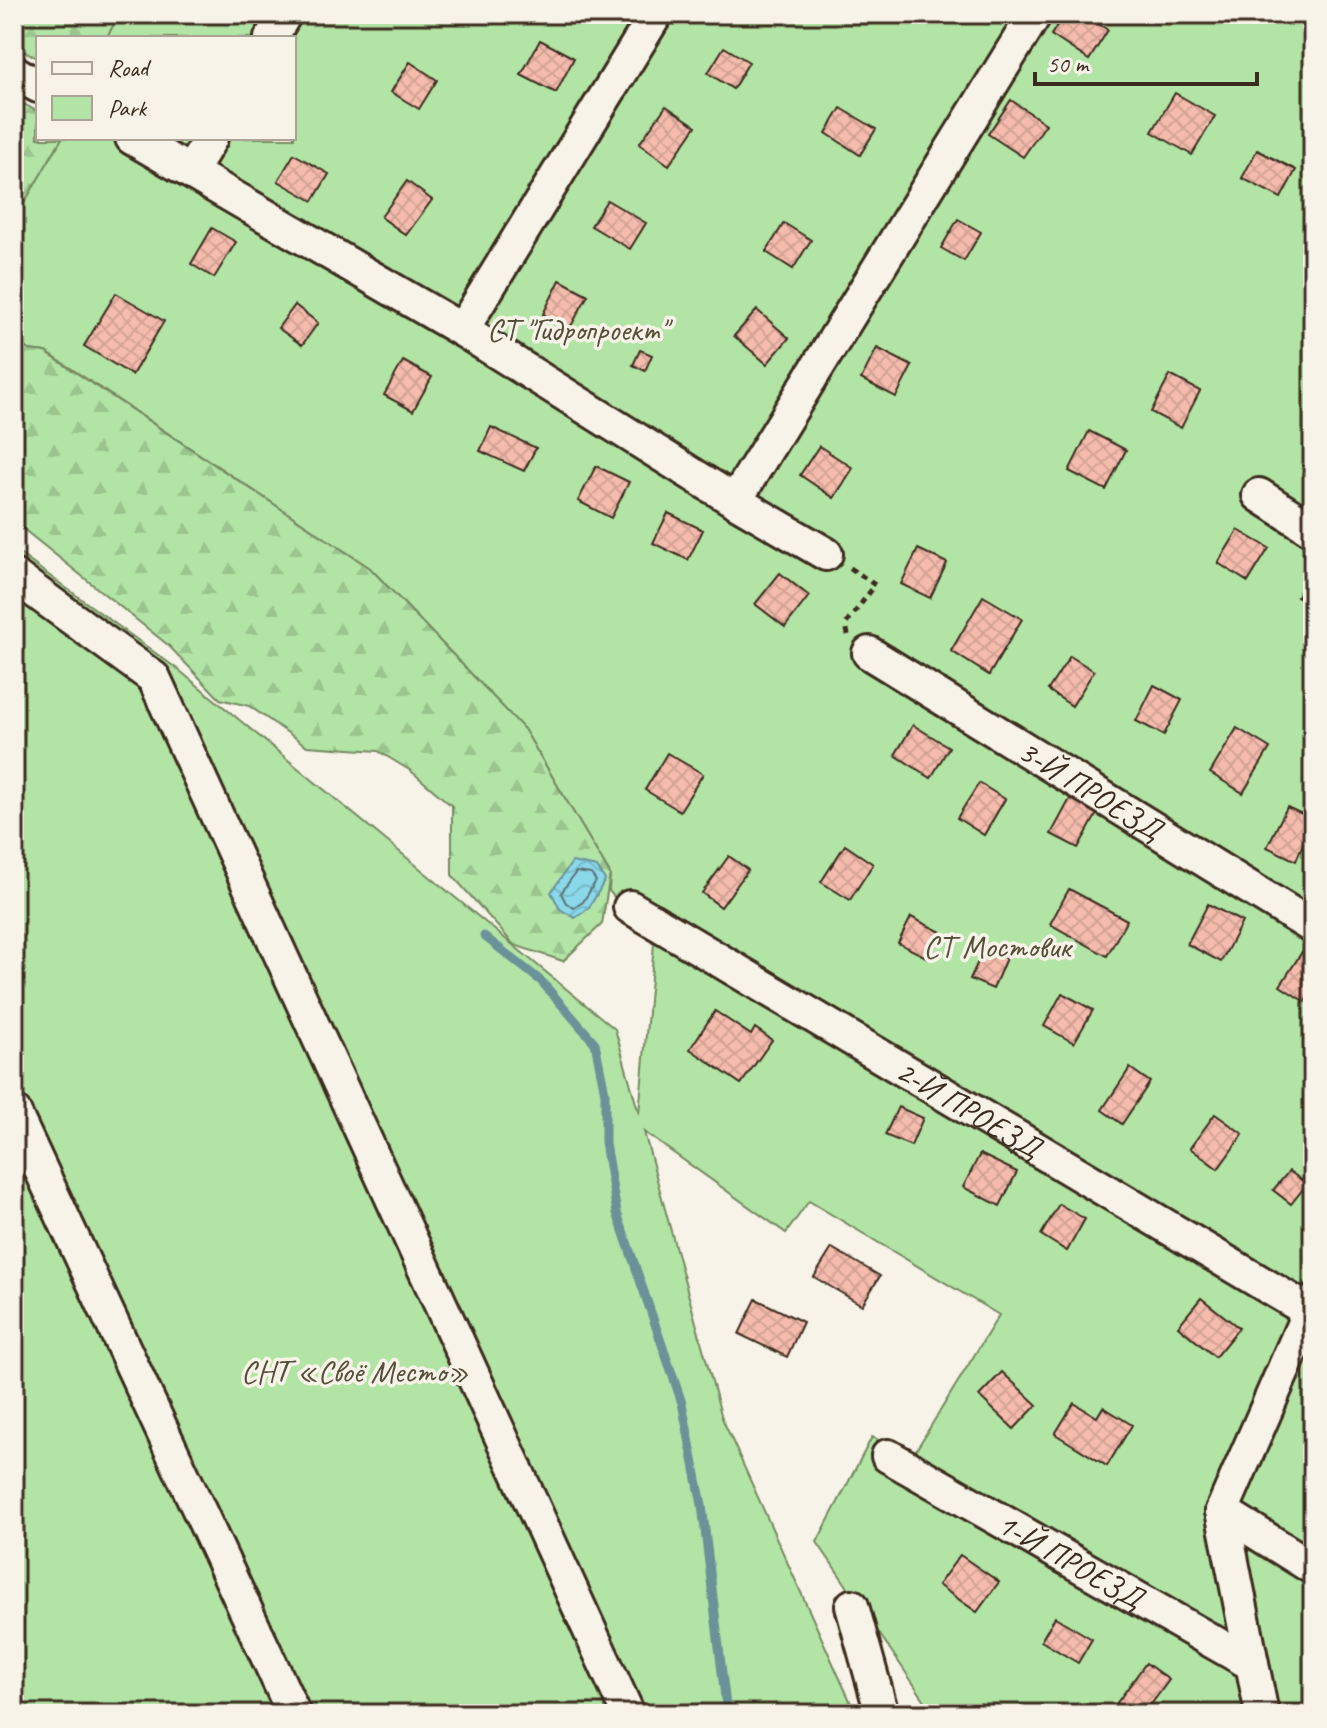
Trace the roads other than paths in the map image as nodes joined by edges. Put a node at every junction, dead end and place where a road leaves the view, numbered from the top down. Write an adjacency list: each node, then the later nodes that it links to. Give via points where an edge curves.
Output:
1 (285, 14): 4 (street)
2 (656, 14): 10 (street)
3 (1035, 14): 12 (street)
4 (272, 36)
5 (14, 72): 6 (street)
6 (36, 85)
7 (136, 140): 9 (street)
8 (210, 140): 9 (street)
9 (191, 171): 10 (street)
10 (462, 330): 12 (street)
11 (1259, 495): 13 (street)
12 (735, 501): 14 (street)
13 (1313, 530)
14 (826, 554)
15 (14, 576): 26 (street, via 154,678)
16 (869, 653): 18 (street, 3-Й ПРОЕЗД)
17 (630, 907): 20 (street, 2-Й ПРОЕЗД)
18 (1313, 927)
19 (14, 1112): 27 (street)
20 (1310, 1306): 22 (street)
21 (888, 1456): 25 (street, 1-Й ПРОЕЗД)
22 (1222, 1511): 23 (street); 25 (street)
23 (1313, 1568)
24 (852, 1606): 28 (street)
25 (1252, 1664): 29 (street)
26 (621, 1712)
27 (294, 1714)
28 (882, 1714)
29 (1262, 1714)

